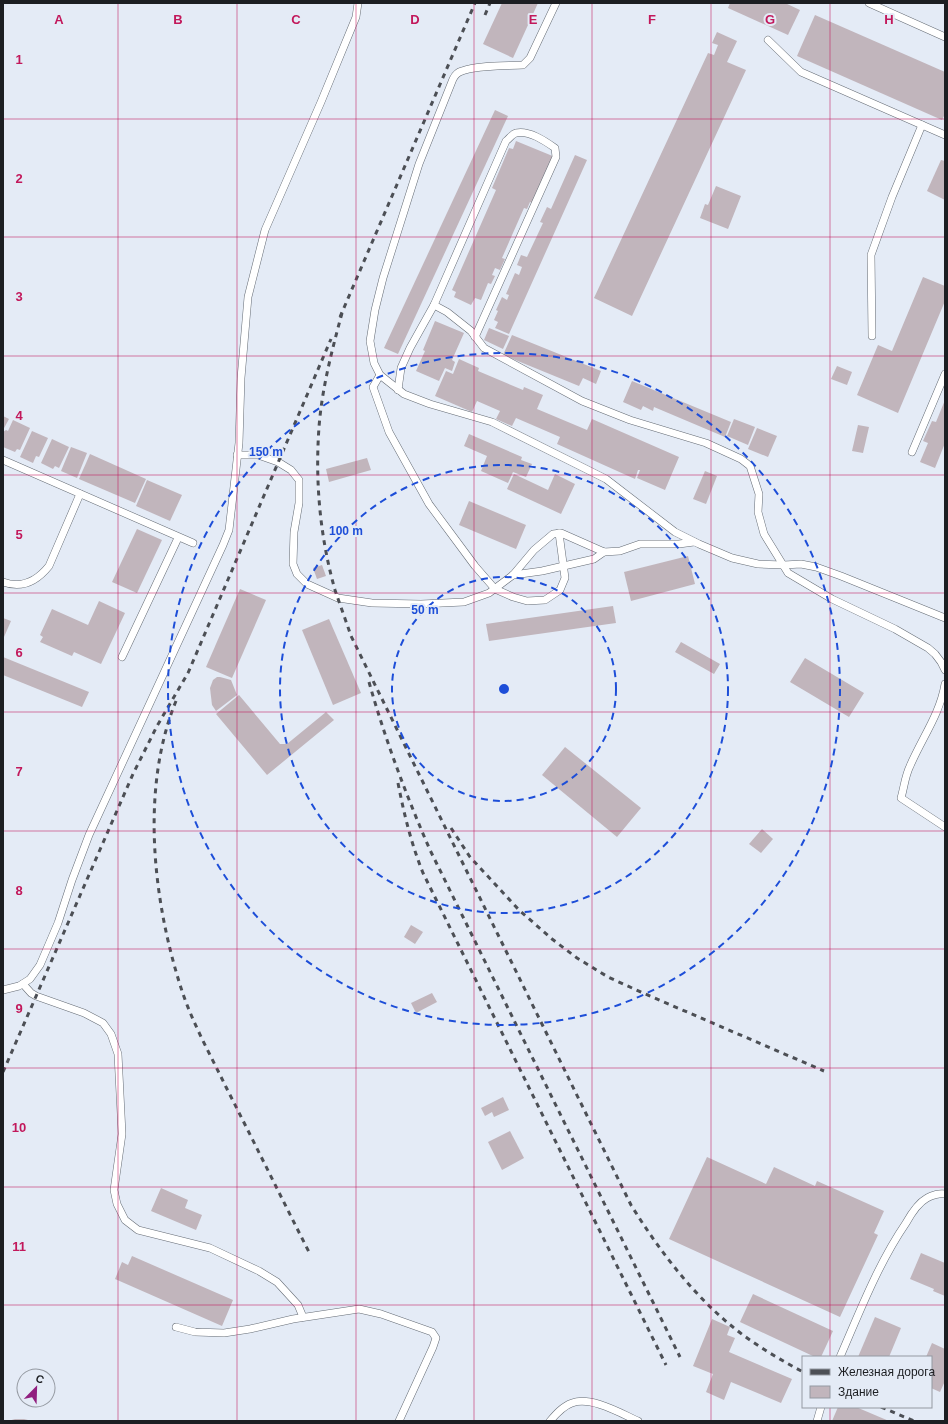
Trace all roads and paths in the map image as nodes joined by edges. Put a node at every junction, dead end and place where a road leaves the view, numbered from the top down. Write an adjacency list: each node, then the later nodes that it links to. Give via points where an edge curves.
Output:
1 (358, 3): 15 (lane, via 356,17 265,230 248,297 240,378)
2 (556, 3): 12 (lane, via 527,62 522,65 473,68 461,71 453,79 419,164 381,285 370,341 374,362)
3 (869, 3): 4 (lane)
4 (945, 36)
5 (768, 40): 6 (lane, via 801,72)
6 (922, 125): 7 (lane); 9 (lane, via 871,255)
7 (945, 135)
8 (434, 305): 10 (lane, via 458,320); 10 (lane, via 506,142 514,133 524,133 542,139 555,148 553,167); 13 (lane, via 401,368)
9 (872, 336)
10 (475, 337): 23 (lane, via 484,348 582,401 630,420 706,443 741,459 750,466 759,494 758,512 764,534)
11 (945, 374): 14 (lane)
12 (380, 375): 13 (lane); 27 (lane, via 373,387 389,432 429,504)
13 (398, 390): 20 (lane, via 430,404 492,422 548,449 606,480 675,532)
14 (912, 452)
15 (237, 455): 27 (lane, via 258,456 278,462 291,470 299,480 293,564 297,574 307,584 338,598 372,603 464,602); 33 (lane, via 229,530 223,546 89,835 58,923 40,965)
16 (3, 460): 17 (lane)
17 (80, 494): 19 (lane); 26 (lane, via 49,566 42,574 25,584)
18 (558, 533): 22 (lane); 24 (lane); 25 (lane, via 553,534 534,550)
19 (178, 538): 21 (lane); 29 (lane)
20 (695, 542): 22 (lane, via 640,544 620,551); 23 (lane, via 732,558 758,564)
21 (193, 543)
22 (604, 552): 24 (lane, via 594,559)
23 (784, 565): 28 (lane, via 816,566); 30 (lane, via 788,573 807,585 928,648 936,654)
24 (564, 566): 25 (lane); 27 (lane, via 565,578 560,590 545,600 527,601)
25 (513, 575): 27 (lane)
26 (3, 582)
27 (495, 589)
28 (945, 618)
29 (122, 657)
30 (945, 670)
31 (945, 684): 32 (lane, via 938,710 909,767 901,798)
32 (945, 828)
33 (23, 984): 34 (lane); 36 (lane, via 36,996 84,1013 102,1023 111,1034 118,1054 122,1134 114,1190 117,1204 125,1220 138,1230 210,1248 259,1271 277,1282 298,1305)
34 (3, 990)
35 (945, 1194): 38 (lane, via 928,1197 912,1213 892,1244)
36 (304, 1317): 37 (lane, via 224,1334 195,1332); 40 (lane, via 360,1309 432,1332 436,1338 433,1347)
37 (176, 1327)
38 (840, 1356)
39 (821, 1408): 43 (lane)
40 (399, 1421)
41 (550, 1421): 42 (lane, via 565,1407 584,1401)
42 (638, 1421)
43 (817, 1421)

